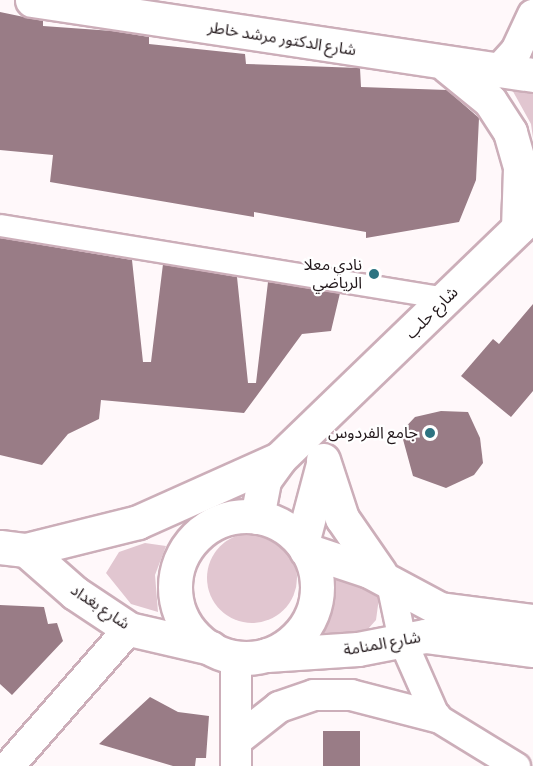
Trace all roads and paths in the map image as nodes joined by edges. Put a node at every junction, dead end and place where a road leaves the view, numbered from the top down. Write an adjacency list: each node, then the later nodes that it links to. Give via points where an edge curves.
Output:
1 (32, 0): 3 (main road, شارع الدكتور مرشد خاطر)
2 (533, 15): 4 (main road, via 516,51)
3 (446, 64): 4 (main road, شارع الدكتور مرشد خاطر); 6 (main road, via 490,100 510,132 520,168)
4 (496, 73): 5 (main road, شارع الدكتور مرشد خاطر)
5 (533, 75)
6 (526, 221): 8 (main road, شارع حلب)
7 (0, 225): 8 (street)
8 (448, 298): 9 (main road, شارع حلب)
9 (331, 412): 10 (main road, شارع حلب); 11 (main road)
10 (279, 459): 12 (main road, شارع حلب, via 264,480); 14 (main road, via 138,522)
11 (323, 460): 13 (main road); 15 (main road, via 354,542)
12 (257, 517): 13 (main road, via 274,522); 20 (main road, via 241,517 210,526 192,542 179,564 176,579 179,612 198,639)
13 (304, 547): 15 (main road, via 339,558); 20 (main road, via 317,585 312,612 298,636)
14 (13, 549): 17 (main road, شارع بغداد)
15 (390, 583): 16 (main road, via 440,609); 18 (street)
16 (533, 621)
17 (129, 629): 20 (main road, شارع بغداد); 23 (main road)
18 (402, 640): 19 (main road, شارع المنامة, via 458,638); 20 (main road, شارع المنامة, via 358,649); 21 (street)
19 (533, 650)
20 (237, 654): 22 (main road)
21 (436, 717): 22 (main road, via 351,695 314,695 279,707); 24 (street)
22 (236, 754)
23 (9, 766)
24 (516, 766)

